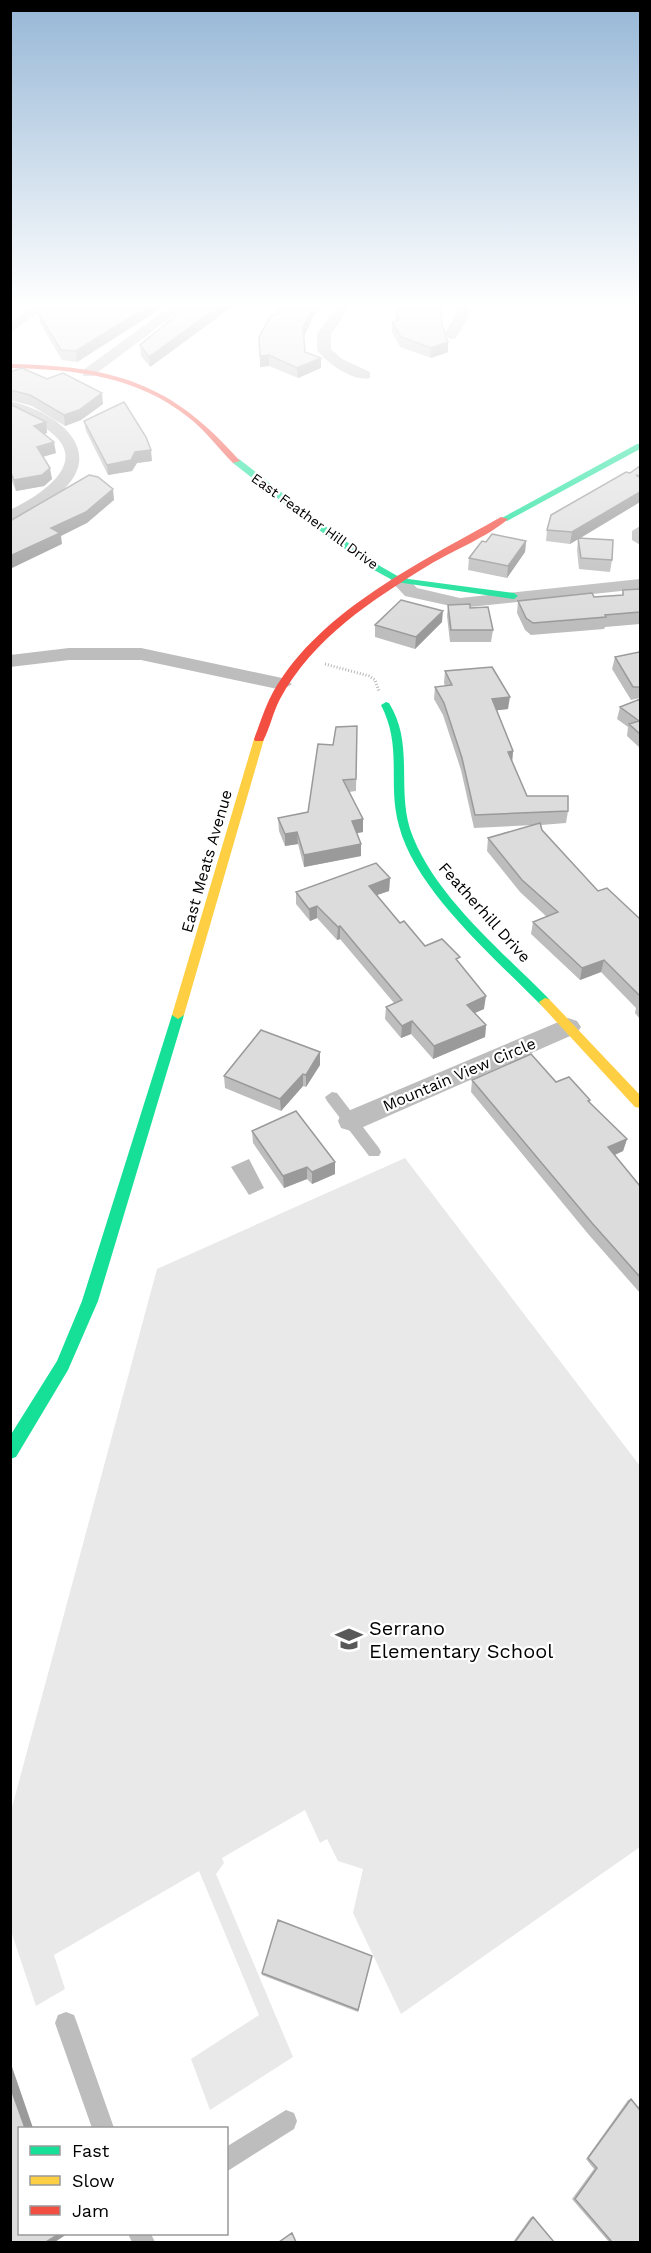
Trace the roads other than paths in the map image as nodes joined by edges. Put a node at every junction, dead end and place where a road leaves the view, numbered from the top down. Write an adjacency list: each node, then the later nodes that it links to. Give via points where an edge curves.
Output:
1 (21, 411): 4 (street, via 60,433 71,447 73,459 70,471 58,486)
2 (183, 411): 7 (street, East Feather Hill Drive, via 246,471)
3 (640, 446): 7 (street, East Meats Avenue)
4 (10, 516)
5 (640, 531): 6 (street)
6 (640, 540)
7 (399, 580): 8 (street, via 411,592 447,602); 10 (street, East Meats Avenue, via 330,629)
8 (640, 584)
9 (10, 661): 10 (street, via 69,654 141,654)
10 (282, 684): 17 (street, East Meats Avenue, via 264,720 90,1301 63,1365)
11 (386, 705): 12 (street, Featherhill Drive, via 401,731 398,801 416,856 449,901)
12 (568, 1027): 14 (street, Featherhill Drive); 15 (street, Mountain View Circle)
13 (332, 1097): 15 (lane)
14 (640, 1103)
15 (351, 1121): 16 (lane)
16 (374, 1152)
17 (10, 1452)
18 (66, 2023): 20 (lane)
19 (286, 2121): 21 (lane)
20 (103, 2127)
21 (228, 2160)

